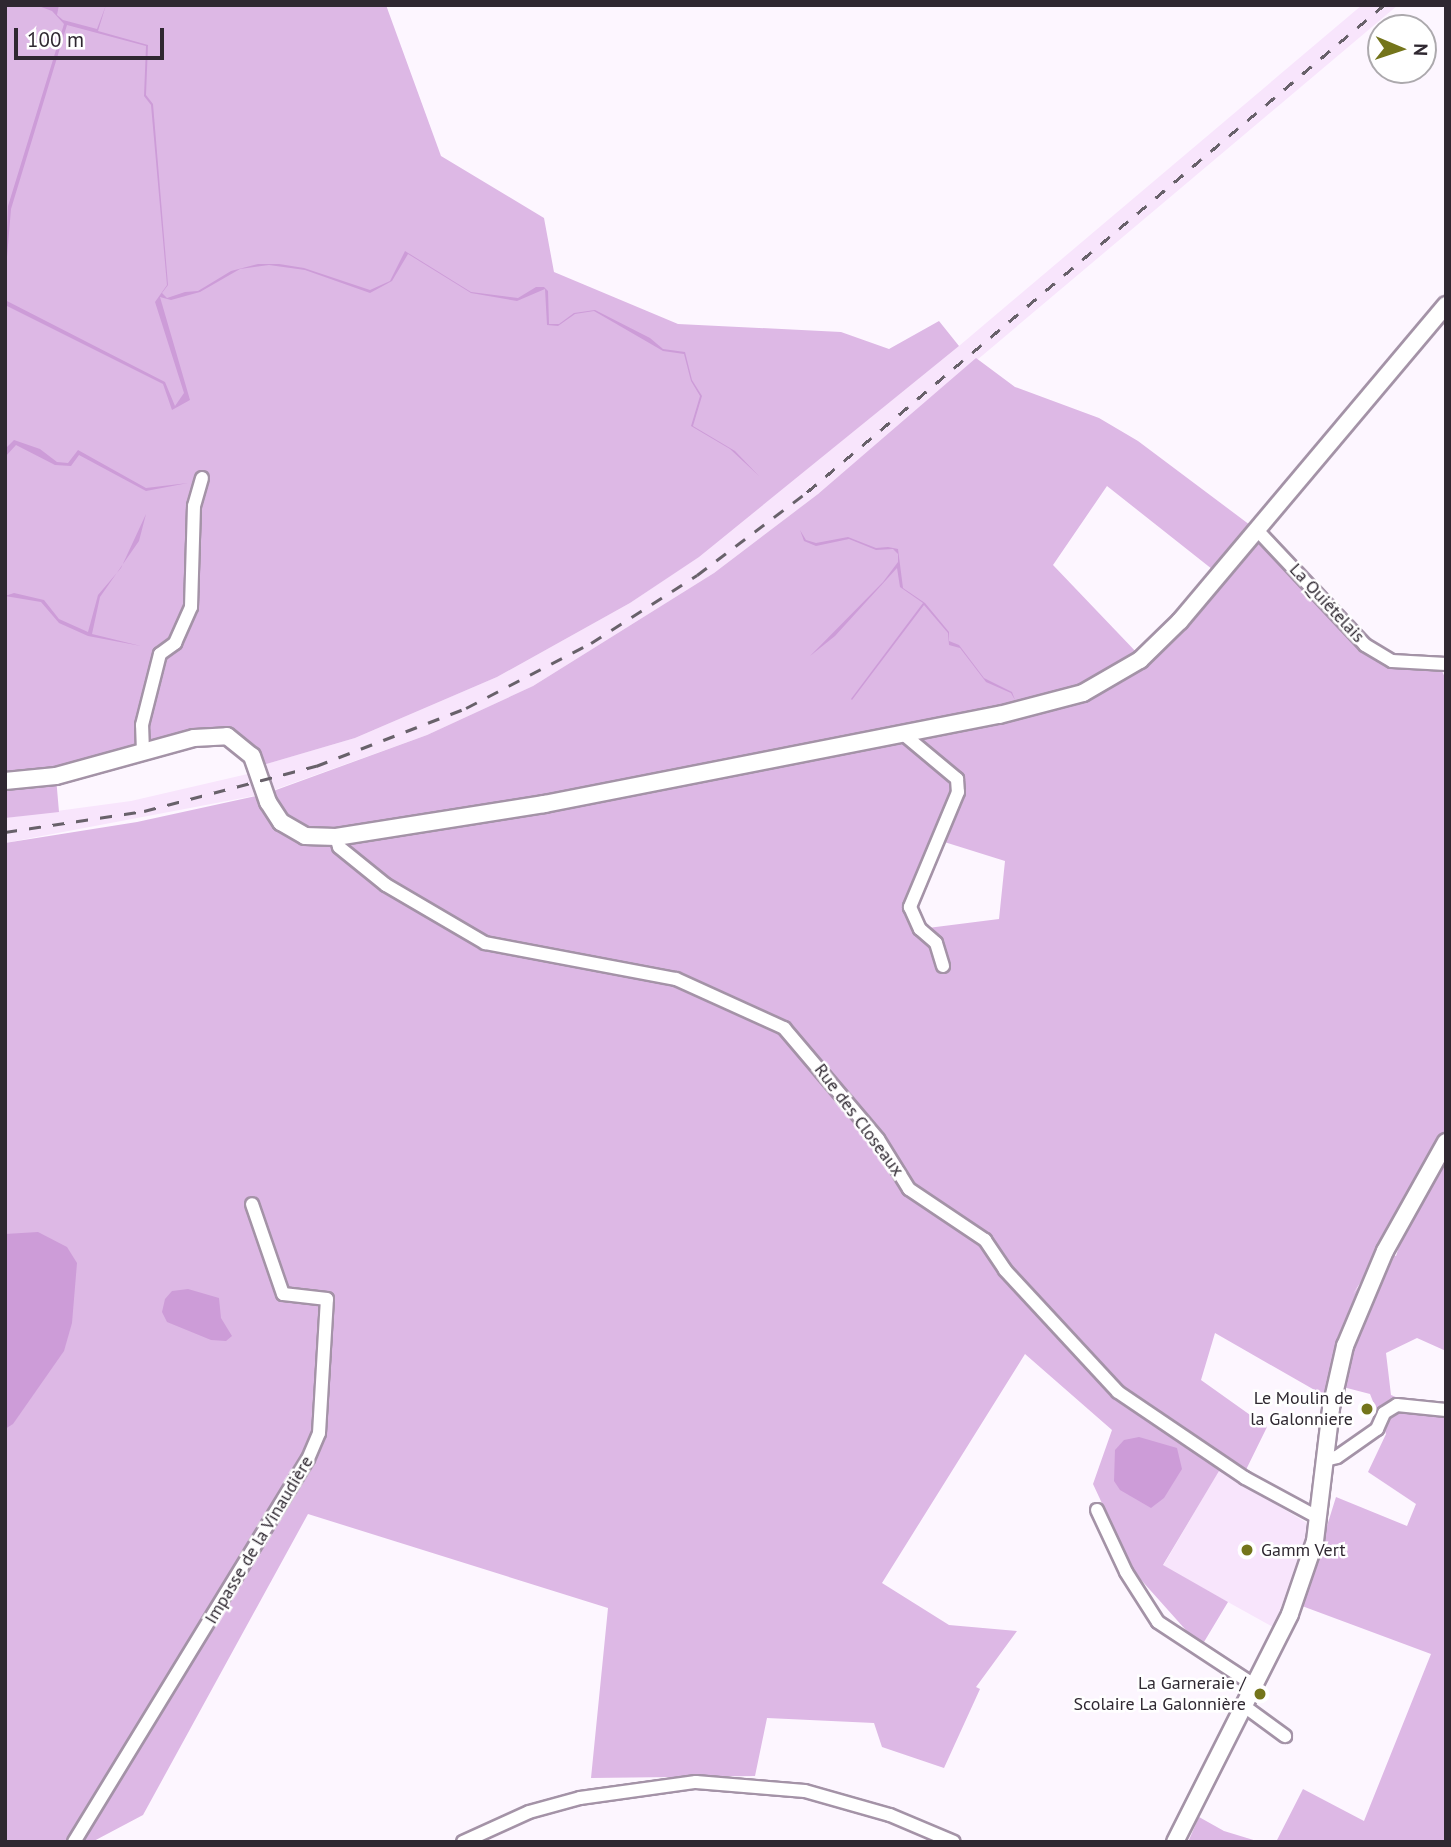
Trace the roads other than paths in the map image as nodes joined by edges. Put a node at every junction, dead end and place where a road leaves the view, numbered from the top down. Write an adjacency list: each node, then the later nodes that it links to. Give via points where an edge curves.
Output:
1 (1446, 305): 3 (main road)
2 (202, 478): 6 (street, via 194,506 191,607 175,643 160,654 142,725)
3 (1258, 531): 4 (street, La Quiételais, via 1365,645 1392,661); 5 (main road, via 1140,660 1083,693)
4 (1446, 664)
5 (902, 733): 8 (main road, via 487,815); 9 (street, via 957,779 958,792 910,907 920,929 936,943)
6 (143, 752): 7 (main road, via 56,776); 8 (main road, via 194,738 227,736 247,749 274,814 290,829 314,837)
7 (5, 781)
8 (336, 837): 15 (street, Rue des Closeaux, via 339,847 386,885 485,943 676,979 783,1028 878,1139 909,1189 985,1240 1005,1270 1118,1392 1245,1478)
9 (943, 966)
10 (1446, 1142): 13 (main road, via 1362,1300 1338,1375)
11 (252, 1204): 19 (street, Impasse de la Vinaudière, via 283,1294 327,1299 319,1433 302,1471)
12 (1446, 1410): 13 (street, via 1397,1405 1384,1413 1377,1429 1337,1457)
13 (1325, 1460): 15 (main road)
14 (1097, 1510): 16 (street, via 1126,1572 1158,1622)
15 (1319, 1518): 16 (main road, via 1290,1614)
16 (1254, 1685): 17 (main road)
17 (1244, 1706): 18 (street); 22 (main road)
18 (1284, 1736)
19 (74, 1842)
20 (463, 1842): 21 (street, via 529,1812 580,1798 696,1782 805,1791 890,1815)
21 (954, 1842)
22 (1175, 1842)

